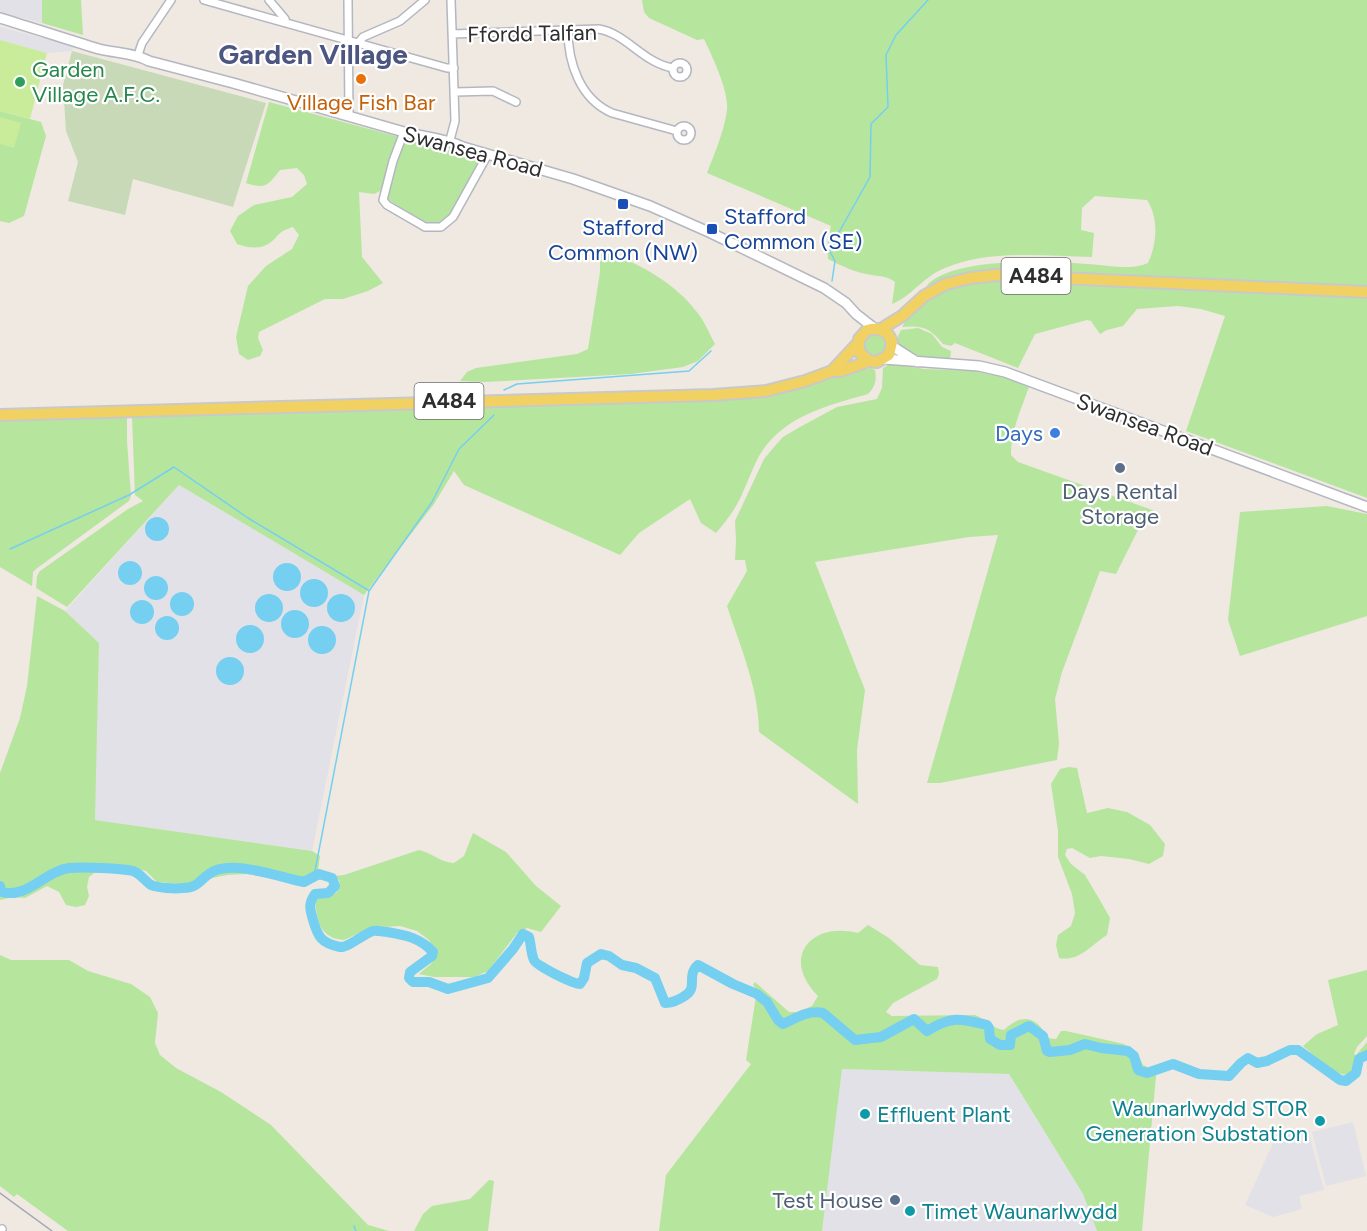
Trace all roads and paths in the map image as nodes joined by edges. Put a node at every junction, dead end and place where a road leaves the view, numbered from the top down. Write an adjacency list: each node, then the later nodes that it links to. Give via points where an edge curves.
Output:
1 (171, 0): 13 (street)
2 (204, 0): 8 (street)
3 (268, 0): 8 (street)
4 (348, 0): 11 (street)
5 (424, 0): 12 (street, via 400,21)
6 (451, 0): 10 (street)
7 (0, 18): 13 (main road, Swansea Road, via 124,55)
8 (286, 23): 11 (street)
9 (568, 30): 10 (street, Ffordd Talfan); 15 (street, Ffordd Talfan, via 610,32 652,61); 19 (street, via 577,79 592,99 604,109)
10 (452, 34): 14 (street)
11 (349, 40): 12 (street); 18 (street)
12 (358, 42): 14 (street)
13 (138, 55): 18 (main road, Swansea Road)
14 (454, 68): 16 (street)
15 (673, 68)
16 (455, 92): 17 (street, via 493,91); 21 (street, via 455,125)
17 (516, 102)
18 (349, 117): 20 (main road, Swansea Road)
19 (677, 131)
20 (404, 132): 21 (main road, Swansea Road); 22 (street, via 383,200 425,227 441,227 453,217)
21 (450, 140): 22 (main road, Swansea Road)
22 (488, 154): 24 (main road, Swansea Road, via 573,179 711,233 824,288)
23 (1367, 292): 25 (main road, A484, via 996,275 946,284 924,296)
24 (856, 314): 26 (main road, Swansea Road); 27 (main road)
25 (902, 316): 26 (main road, A484); 28 (main road, A484)
26 (878, 329): 27 (main road, A484, via 867,330); 28 (main road)
27 (859, 340): 30 (main road, via 861,356); 32 (main road, A484)
28 (892, 342): 29 (main road, A484); 31 (main road, Swansea Road)
29 (884, 359): 30 (main road, A484); 31 (main road, Swansea Road)
30 (868, 361): 32 (main road, A484)
31 (917, 362): 34 (main road, Swansea Road, via 979,366 1005,372)
32 (832, 371): 33 (main road, A484, via 766,391 737,394)
33 (0, 415)
34 (1367, 507)

